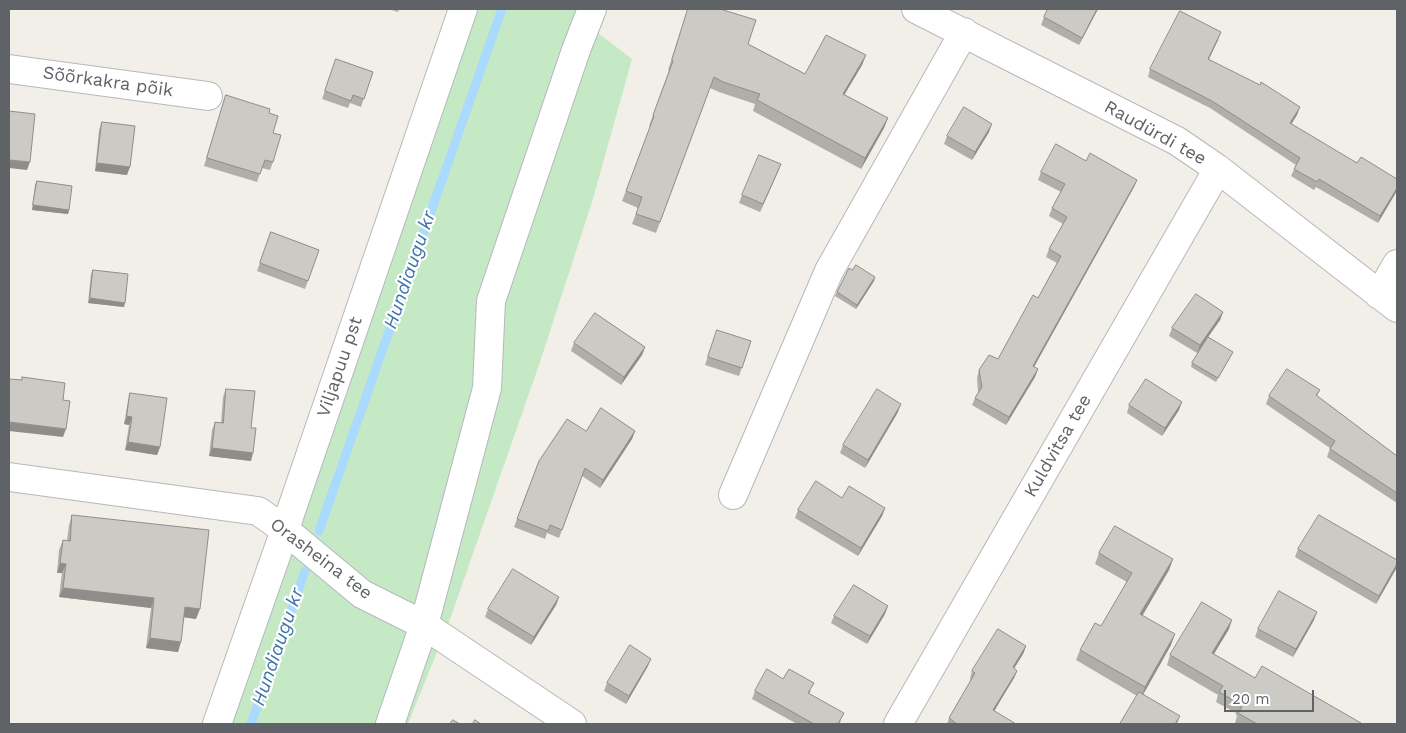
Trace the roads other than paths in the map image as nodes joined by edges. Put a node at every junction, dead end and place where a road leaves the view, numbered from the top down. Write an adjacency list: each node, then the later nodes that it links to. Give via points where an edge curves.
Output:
1 (463, 9): 12 (street, Viljapuu pst)
2 (592, 9): 13 (street, via 491,301 487,388)
3 (916, 9): 4 (street, Raudürdi tee)
4 (964, 32): 7 (street, Raudürdi tee, via 1177,141); 11 (street, via 829,271)
5 (9, 69): 6 (street, Sõõrkakra põik)
6 (208, 96)
7 (1218, 169): 9 (street, Raudürdi tee); 17 (street, Kuldvitsa tee)
8 (1397, 264): 9 (street)
9 (1388, 301)
10 (9, 477): 12 (street, Orasheina tee, via 258,511)
11 (733, 495)
12 (286, 530): 13 (street, Orasheina tee, via 362,594); 14 (street, Viljapuu pst)
13 (424, 625): 15 (street); 16 (street, Orasheina tee)
14 (217, 724)
15 (390, 724)
16 (572, 724)
17 (898, 724)

